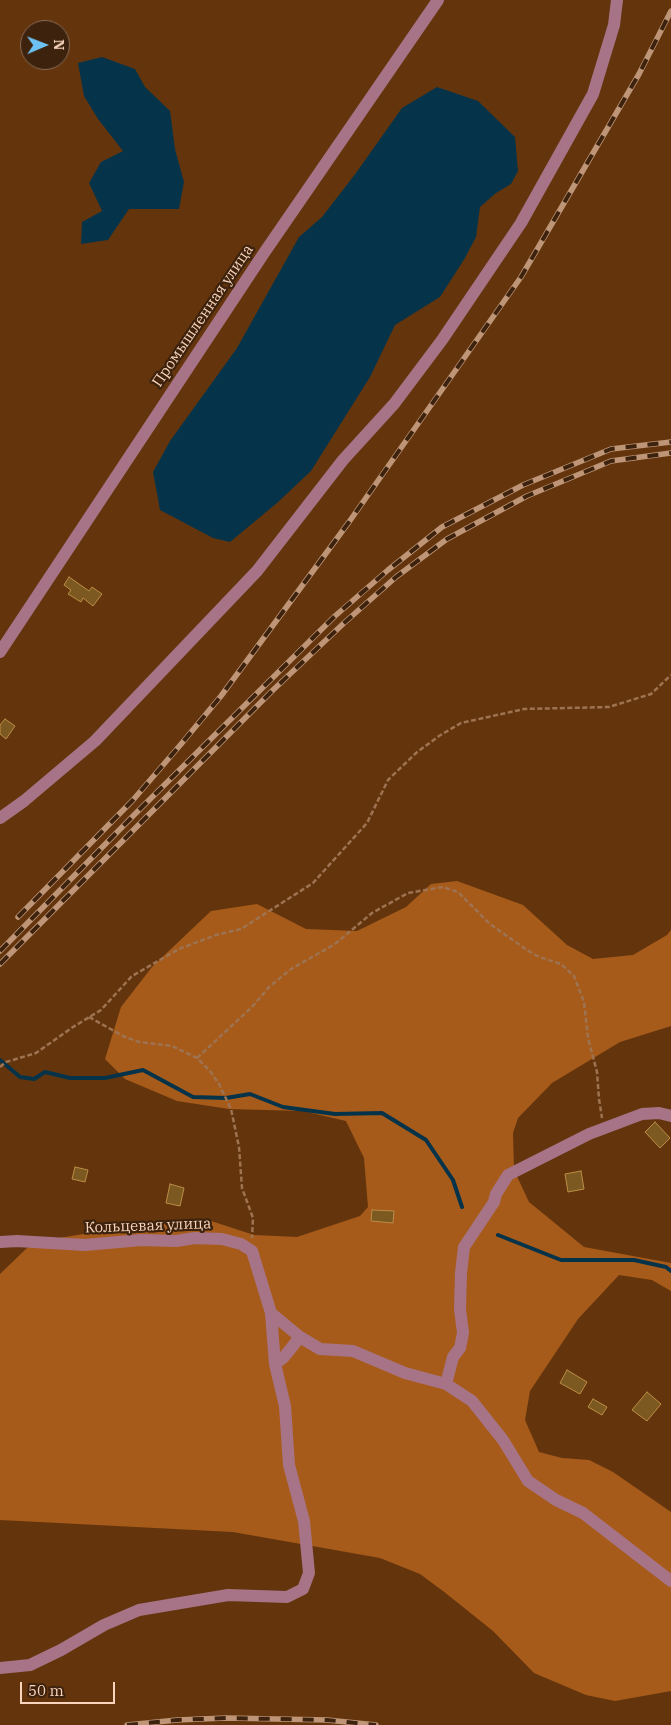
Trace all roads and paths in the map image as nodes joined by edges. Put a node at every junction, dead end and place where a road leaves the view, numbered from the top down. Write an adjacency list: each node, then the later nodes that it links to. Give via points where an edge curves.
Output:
1 (438, 0): 3 (street, Промышленная улица)
2 (617, 0): 6 (street, via 614,25 594,94 521,223 442,340 394,404 344,460 251,577 94,741)
3 (4, 638): 4 (street, Промышленная улица)
4 (0, 652)
5 (671, 675): 7 (path, via 651,694 609,707 524,709 461,724 439,736 388,780 367,823 313,883 240,929 179,949 132,976 101,1010)
6 (0, 818)
7 (89, 1017): 8 (path, via 123,1036 139,1042 172,1046); 9 (path, via 36,1053)
8 (197, 1058): 11 (path, via 291,969 335,944 372,913 408,893 442,887 458,892 490,924 539,957 561,964 574,976 584,1002 588,1038 598,1072 601,1115); 13 (path, via 219,1084 231,1109 240,1147 242,1188 253,1218)
9 (0, 1067)
10 (671, 1116): 11 (street, via 642,1114)
11 (608, 1128): 17 (street, via 589,1134 508,1176 496,1194 464,1247 460,1309 462,1333 460,1348 453,1357)
12 (0, 1242): 13 (street, Кольцевая улица, via 86,1246 196,1238 241,1244)
13 (252, 1251): 14 (street)
14 (270, 1313): 15 (street); 16 (street)
15 (300, 1337): 16 (street); 17 (street, via 320,1349 353,1351 405,1373)
16 (275, 1364): 19 (street, via 285,1406 289,1465 304,1521 309,1573 303,1589 287,1597 228,1595 139,1610 30,1665)
17 (446, 1384): 18 (street, via 472,1401 503,1440 528,1481 583,1514)
18 (671, 1581)
19 (0, 1668)

